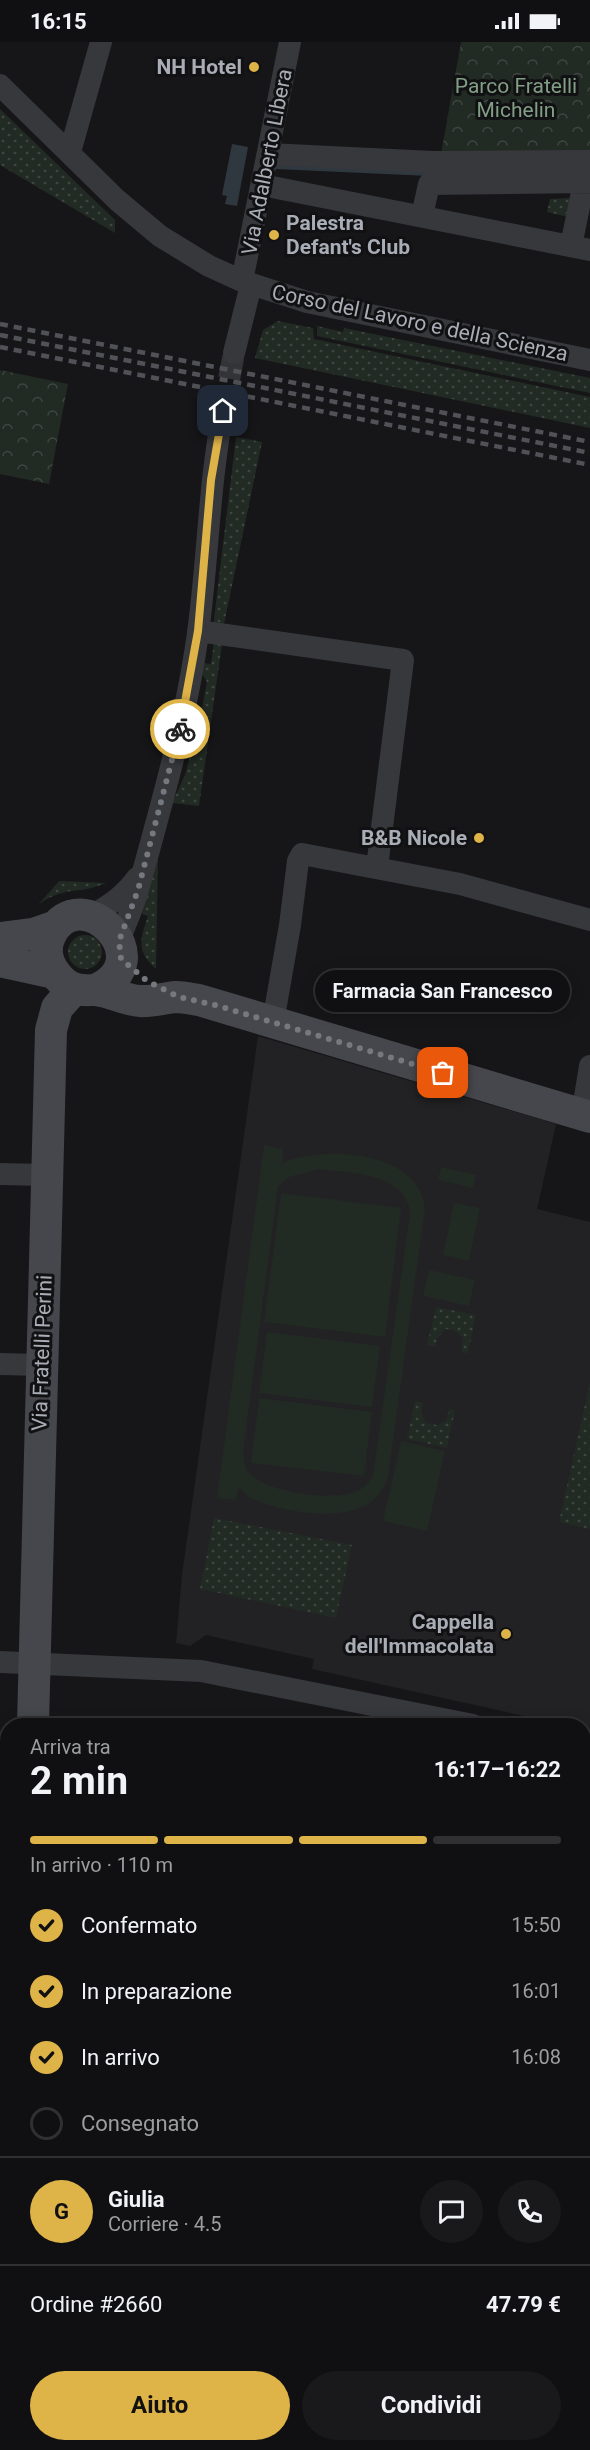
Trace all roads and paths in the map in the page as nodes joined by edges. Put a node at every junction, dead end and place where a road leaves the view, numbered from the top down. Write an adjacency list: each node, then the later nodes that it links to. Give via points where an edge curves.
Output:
1 (101, 42): 4 (street)
2 (290, 42): 5 (street, Via Adalberto Libera)
3 (0, 85): 4 (street, Corso del Lavoro e della Scienza)
4 (70, 152): 10 (street, Corso del Lavoro e della Scienza, via 117,200 160,236 209,266)
5 (268, 154): 6 (street); 7 (street, Via Adalberto Libera)
6 (588, 175): 8 (street, via 429,183); 9 (street)
7 (262, 185): 8 (street); 10 (street, Via Adalberto Libera)
8 (422, 216): 9 (street)
9 (581, 248)
10 (247, 283): 11 (street, Via Adalberto Libera); 12 (street, Corso del Lavoro e della Scienza, via 320,305)
11 (234, 353)
12 (590, 360)
13 (223, 411): 14 (street, via 211,480)
14 (198, 631): 15 (street, via 403,660); 16 (street, via 172,762)
15 (376, 867): 18 (street, via 460,884); 25 (street, via 302,854)
16 (142, 872): 17 (street, via 116,902); 21 (street)
17 (91, 916): 19 (street, via 69,916); 21 (street, via 107,925)
18 (590, 920)
19 (56, 926): 20 (street, via 33,934); 23 (street, via 47,948 50,964)
20 (0, 938)
21 (120, 950): 23 (street, via 116,975 109,982); 24 (street, via 147,981)
22 (0, 961): 23 (street)
23 (75, 984): 24 (street, via 140,1001); 29 (street, Via Fratelli Perini, via 52,1020)
24 (179, 997): 25 (street)
25 (273, 1022): 27 (street)
26 (590, 1066): 27 (street)
27 (586, 1116)
28 (0, 1174): 29 (street)
29 (47, 1175): 31 (street, Via Fratelli Perini)
30 (0, 1364): 31 (street)
31 (41, 1365): 33 (street, Via Fratelli Perini)
32 (0, 1662): 33 (street)
33 (35, 1663): 34 (street, Via Fratelli Perini); 35 (street, via 201,1671)
34 (33, 1718)
35 (438, 1718)

